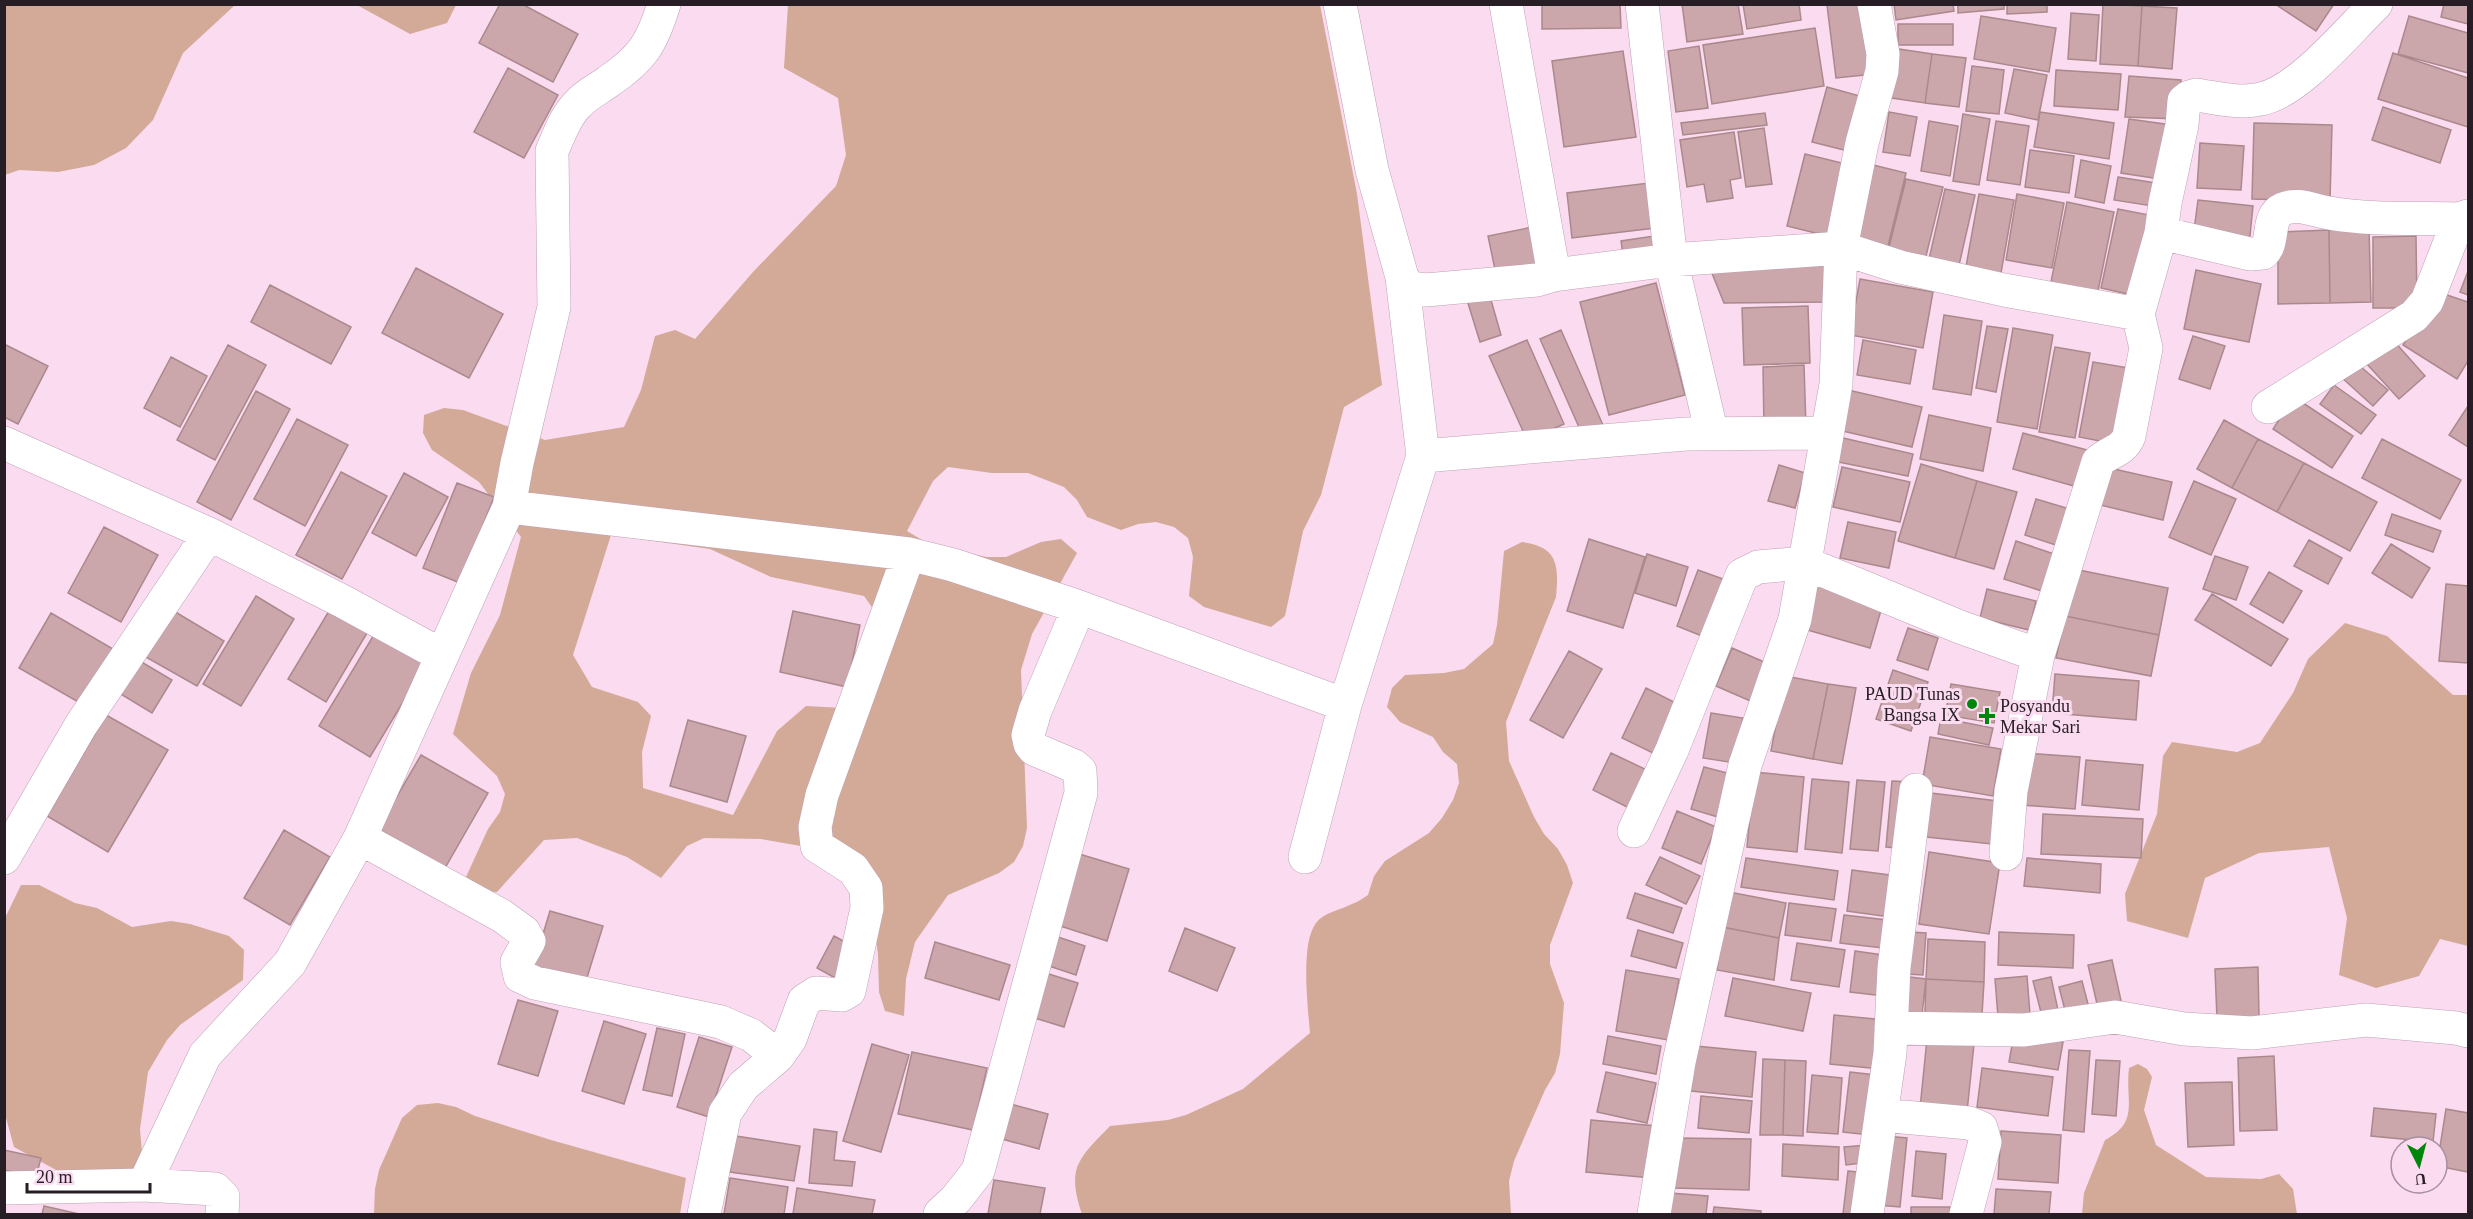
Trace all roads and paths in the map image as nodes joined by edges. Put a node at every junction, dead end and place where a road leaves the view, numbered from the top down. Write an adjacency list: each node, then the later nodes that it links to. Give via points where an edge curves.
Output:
1 (664, 4): 19 (street, via 645,51 579,103 562,127 552,151 554,307)
2 (1340, 4): 12 (street, via 1372,170)
3 (1506, 4): 11 (street)
4 (1642, 4): 10 (street)
5 (1874, 4): 9 (street, via 1883,54 1882,71 1862,143)
6 (2376, 4): 8 (street, via 2280,93 2260,100 2196,95 2184,101)
7 (2464, 218): 8 (street, via 2330,214 2298,206 2282,209 2274,217 2268,248 2263,253 2250,254); 14 (street, via 2427,301 2414,316)
8 (2161, 233): 13 (street)
9 (1841, 248): 10 (street); 13 (street, via 1900,267); 15 (street, via 1836,384)
10 (1671, 260): 11 (street); 16 (street)
11 (1554, 275): 12 (street, via 1426,290 1409,288)
12 (1402, 277): 18 (street)
13 (2138, 314): 25 (street, via 2146,348 2129,436 2122,448 2098,462)
14 (2268, 407)
15 (1826, 433): 16 (street); 22 (street)
16 (1712, 434): 18 (street)
17 (4, 443): 20 (street)
18 (1423, 456): 26 (street)
19 (509, 507): 21 (street); 24 (street)
20 (209, 534): 24 (street); 32 (street, via 81,725)
21 (909, 554): 23 (street); 35 (street, via 822,795 815,826 817,846 853,869 866,888 867,908 849,991 842,995 816,993 804,1001 790,1039)
22 (1805, 563): 25 (street); 28 (street, via 1758,567 1742,575); 42 (street, via 1795,619 1742,776 1679,1062)
23 (1079, 607): 26 (street); 41 (street, via 1028,735 1034,749 1080,771 1081,793 978,1171)
24 (441, 655): 29 (street)
25 (2038, 655): 30 (street, via 2011,791)
26 (1345, 705): 31 (street)
27 (1916, 790): 33 (street, via 1894,968)
28 (1635, 831)
29 (360, 838): 35 (street, via 524,932 529,941 517,962 520,976 535,983 721,1022 751,1035); 37 (street, via 290,963 205,1055)
30 (2007, 854)
31 (1305, 857)
32 (4, 858)
33 (1891, 1028): 34 (street, via 2024,1030 2115,1017 2219,1032 2252,1033 2366,1020); 36 (street)
34 (2469, 1031)
35 (778, 1056): 40 (street, via 743,1086 725,1113)
36 (1881, 1115): 43 (street); 44 (street, via 1969,1122 1981,1128 1985,1142)
37 (144, 1185): 38 (street); 39 (street, via 215,1189 223,1197)
38 (4, 1188)
39 (222, 1215)
40 (704, 1215)
41 (940, 1215)
42 (1654, 1215)
43 (1868, 1215)
44 (1966, 1215)

